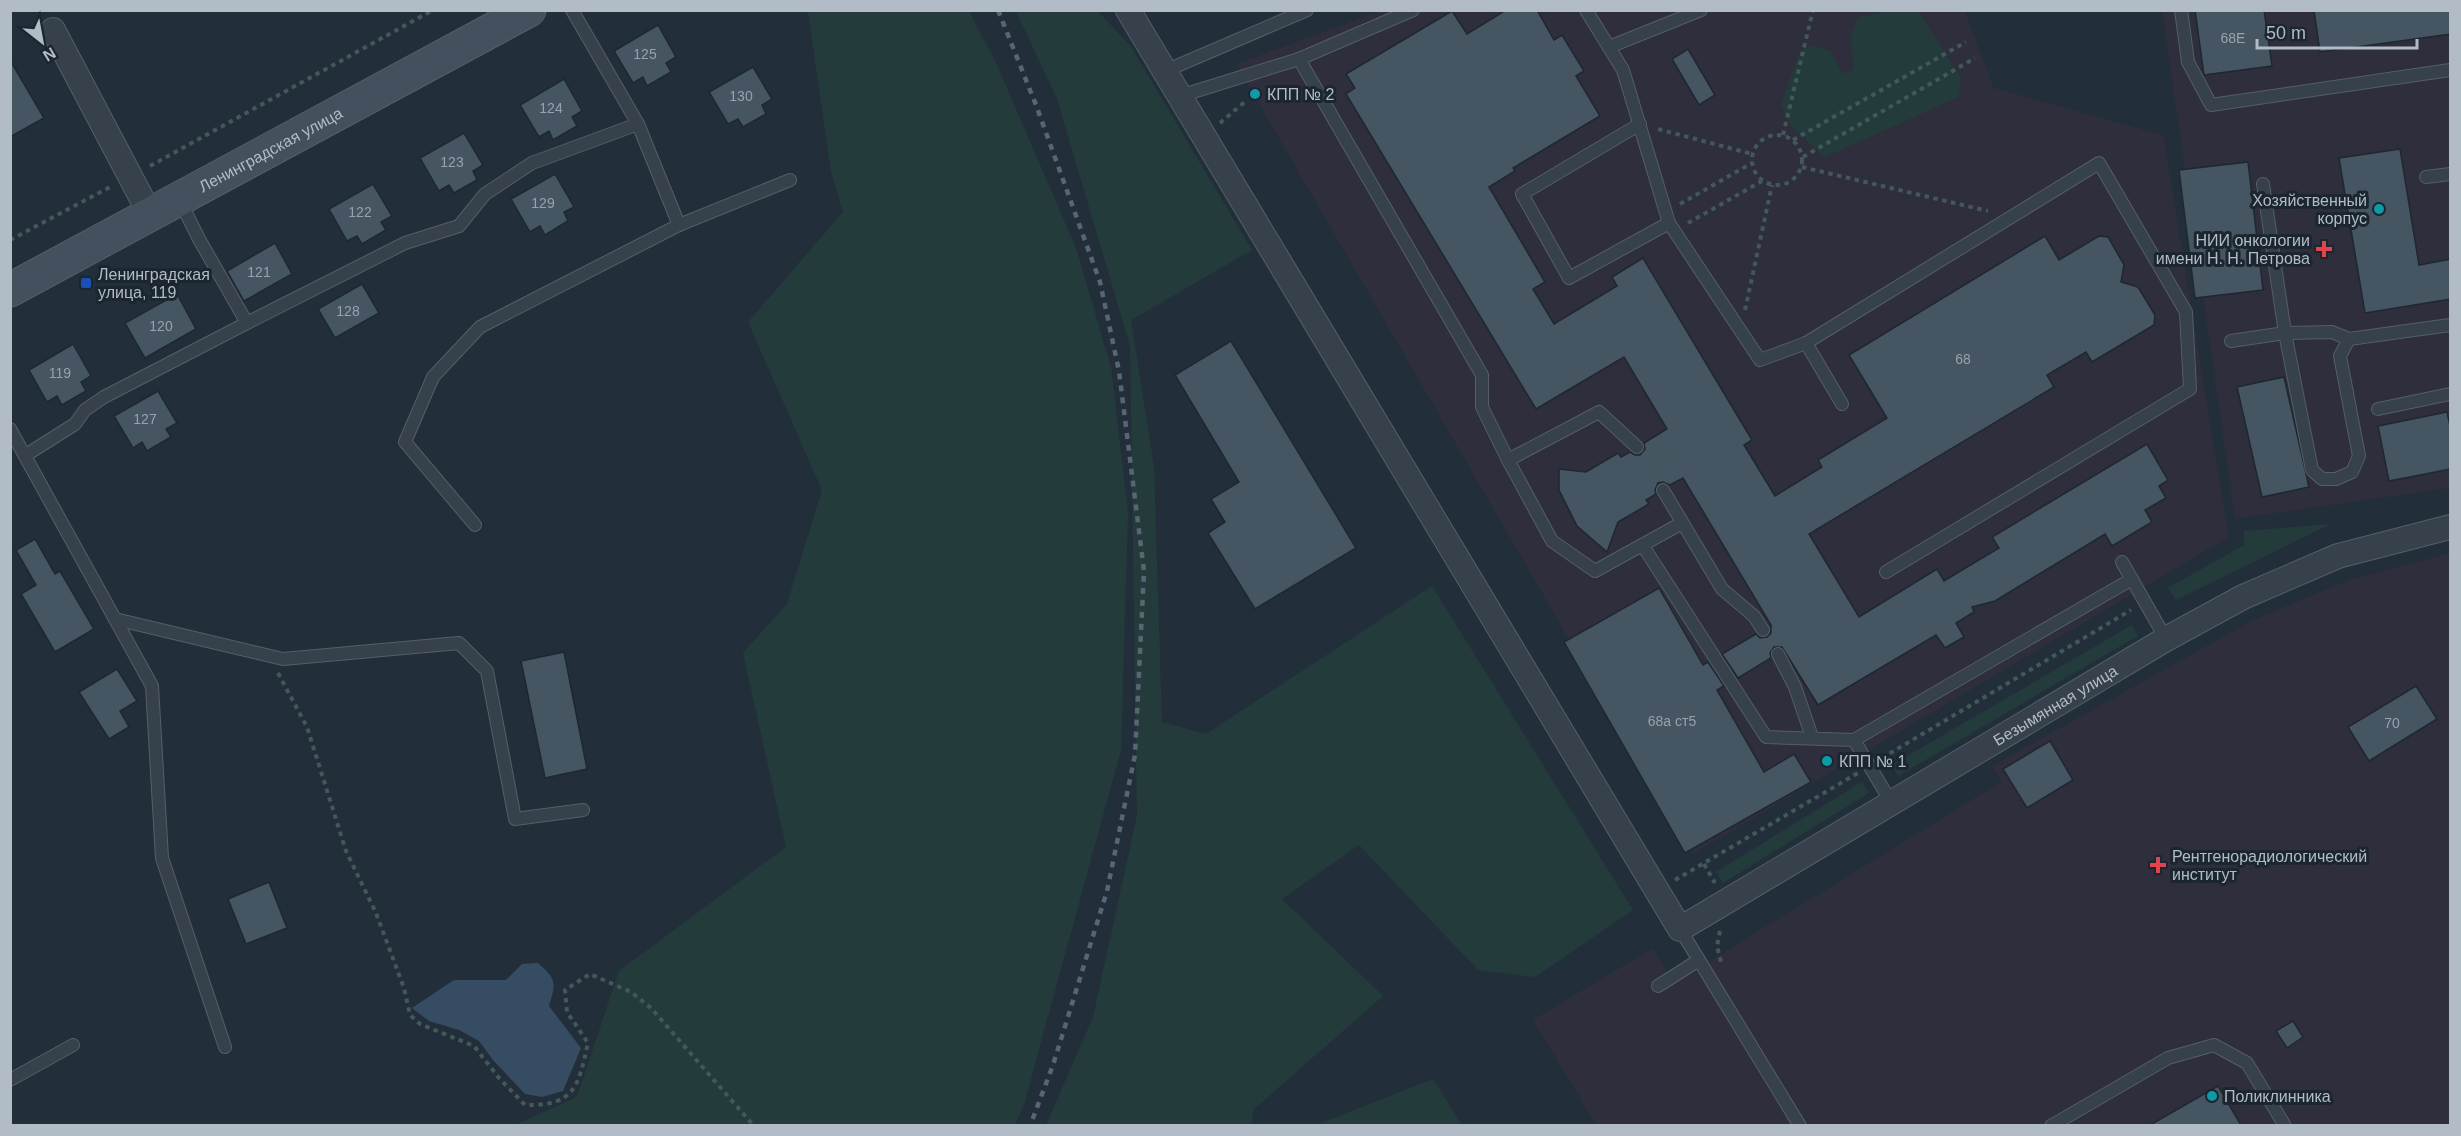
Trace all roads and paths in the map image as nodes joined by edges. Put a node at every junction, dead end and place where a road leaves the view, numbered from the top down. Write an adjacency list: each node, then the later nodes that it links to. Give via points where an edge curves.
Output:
1 (433, 10): 30 (path)
2 (530, 10): 36 (main road, Ленинградская улица)
3 (572, 10): 20 (lane)
4 (1128, 10): 17 (street)
5 (1307, 10): 17 (lane)
6 (1413, 10): 14 (lane)
7 (1586, 10): 13 (lane)
8 (1701, 10): 13 (lane)
9 (1813, 10): 23 (path)
10 (2181, 10): 16 (lane, via 2188,62 2211,105)
11 (53, 30): 30 (street)
12 (1966, 42): 24 (path)
13 (1609, 47): 21 (lane, via 1623,70)
14 (1299, 58): 18 (lane); 57 (lane, via 1482,375 1482,407)
15 (1975, 58): 26 (path)
16 (2451, 70)
17 (1165, 71): 18 (street)
18 (1180, 96): 22 (street)
19 (1247, 100): 22 (path)
20 (638, 124): 40 (lane); 43 (lane, via 532,163 485,194 459,226 405,243)
21 (1640, 124): 25 (path); 39 (lane); 39 (lane, via 1522,194 1569,278)
22 (1203, 134): 78 (street)
23 (1784, 135): 24 (path); 25 (path, via 1765,138)
24 (1793, 140): 26 (path)
25 (1752, 154): 27 (path)
26 (1803, 157): 28 (path)
27 (1752, 163): 33 (path); 39 (path)
28 (1802, 167): 35 (path, via 1790,182); 38 (path)
29 (2451, 174): 31 (lane)
30 (129, 177): 37 (street); 41 (path)
31 (2426, 177)
32 (790, 180): 40 (lane)
33 (1762, 181): 35 (path); 39 (path)
34 (2263, 184): 46 (lane)
35 (1772, 185): 45 (path)
36 (179, 199): 37 (main road, Ленинградская улица); 43 (lane)
37 (150, 214): 42 (main road, Ленинградская улица)
38 (2012, 216): 49 (lane); 65 (lane, via 2099,163 2186,312 2190,389)
39 (1670, 222): 45 (lane)
40 (680, 225): 61 (lane, via 480,327 433,377 405,442)
41 (10, 240)
42 (10, 290)
43 (247, 323): 55 (lane, via 104,397 75,424)
44 (2450, 329): 47 (lane)
45 (1741, 332): 49 (lane, via 1760,360)
46 (2285, 333): 47 (lane, via 2332,332); 47 (lane, via 2312,470 2322,479 2336,479 2352,472 2359,456 2340,356); 48 (lane)
47 (2349, 339)
48 (2231, 341)
49 (1806, 343): 51 (lane)
50 (2451, 394): 52 (lane)
51 (1842, 404)
52 (2378, 409)
53 (10, 429): 55 (lane)
54 (1637, 447): 57 (lane, via 1599,412)
55 (26, 455): 67 (lane)
56 (1668, 457): 58 (path)
57 (1508, 460): 63 (lane, via 1552,541 1595,571)
58 (1649, 467)
59 (1663, 490): 60 (lane)
60 (1682, 524): 63 (lane); 68 (lane, via 1722,589 1754,616)
61 (475, 525)
62 (2451, 527): 69 (street, Безымянная улица, via 2338,556 2243,597)
63 (1643, 546): 72 (lane, via 1766,737)
64 (2122, 562): 66 (lane)
65 (1886, 572)
66 (2132, 579): 69 (lane); 73 (lane)
67 (115, 619): 71 (lane); 83 (lane, via 152,686 162,858)
68 (1763, 630)
69 (2166, 639): 74 (street, Безымянная улица)
70 (1778, 654): 72 (lane, via 1795,687)
71 (271, 656): 75 (lane, via 282,659 459,644 487,671 515,819); 85 (path, via 307,727 346,851 376,913 410,1015 420,1024 474,1046 525,1105 546,1105 566,1097 577,1084 588,1043 567,1012 565,990 590,974 631,992 651,1008)
72 (1812, 737): 73 (lane)
73 (1854, 740): 74 (lane)
74 (1891, 802): 77 (street, Безымянная улица)
75 (583, 810)
76 (1704, 864): 77 (path)
77 (1726, 901): 78 (street, Безымянная улица); 80 (path, via 1734,913 1724,921 1717,946)
78 (1680, 928): 79 (lane)
79 (1699, 960): 81 (lane); 86 (lane)
80 (1725, 969)
81 (1658, 986)
82 (74, 1045): 84 (lane)
83 (225, 1047)
84 (10, 1080)
85 (754, 1125)
86 (1800, 1125)
87 (2051, 1125): 88 (lane, via 2168,1058 2214,1045 2247,1063)
88 (2286, 1125)

